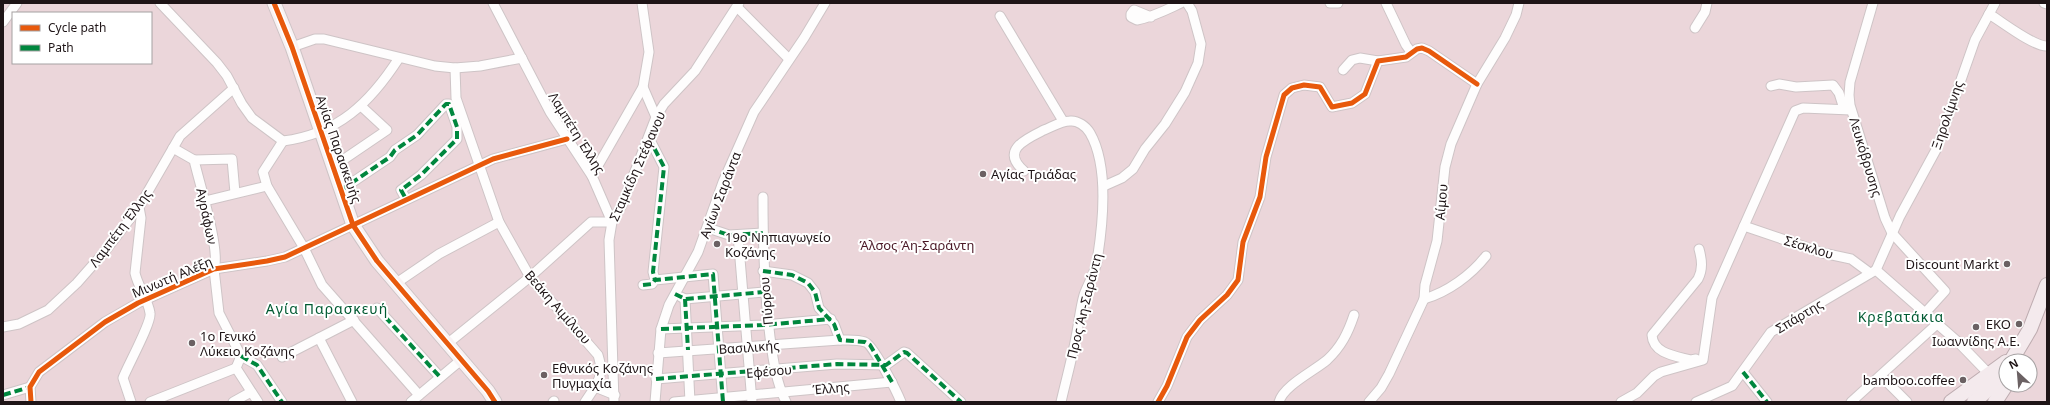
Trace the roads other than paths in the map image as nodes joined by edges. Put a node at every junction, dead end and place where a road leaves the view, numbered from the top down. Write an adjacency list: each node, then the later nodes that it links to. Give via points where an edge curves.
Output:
1 (17, 3): 22 (street)
2 (160, 3): 36 (street, via 207,51)
3 (274, 3): 25 (street, Αγίας Παρασκευής)
4 (493, 3): 28 (street, Λαμπέτη Έλλης)
5 (642, 3): 35 (street, via 649,52)
6 (825, 3): 29 (street, Αγίων Σαράντα)
7 (1181, 3): 21 (street)
8 (1187, 3): 52 (street, via 1192,10 1202,48 1191,81 1133,169 1122,178)
9 (1330, 3): 10 (street)
10 (1338, 3)
11 (1386, 3): 26 (street)
12 (1519, 3): 33 (street, Αίμου, via 1505,38)
13 (1707, 3): 23 (street, via 1705,12)
14 (1873, 3): 38 (street, Λευκόβρυσης, via 1850,82)
15 (1995, 3): 19 (street, Ξηρολίμνης)
16 (2044, 3): 17 (street)
17 (2047, 4)
18 (738, 5): 29 (street); 39 (street, Σταμκίδη Στέφανου, via 695,71 664,104)
19 (1989, 14): 24 (street, via 2035,42); 65 (street, Ξηρολίμνης, via 1975,40 1937,148)
20 (1000, 16): 40 (street)
21 (1152, 17)
22 (3, 22)
23 (1695, 28)
24 (2047, 46)
25 (292, 47): 27 (street, via 315,39 324,39); 41 (street, Αγίας Παρασκευής)
26 (1411, 52): 30 (street, via 1406,57); 33 (street, via 1422,48 1430,51)
27 (399, 58): 31 (street); 37 (street)
28 (522, 58): 31 (street); 43 (street, Λαμπέτη Έλλης, via 540,96)
29 (789, 59): 63 (street, Αγίων Σαράντα, via 754,112 730,167)
30 (1378, 61): 32 (street, via 1360,58 1352,60); 156 (street, via 1365,94 1352,103 1332,107 1320,87 1312,85 1292,88 1284,95 1266,157 1260,197 1243,242 1238,280 1222,301 1200,320 1189,334)
31 (455, 68): 48 (street, Βεάκη Αιμίλιου, via 456,98)
32 (1343, 70)
33 (1477, 84): 85 (street, Αίμου, via 1454,133 1448,154 1439,225)
34 (1771, 86): 38 (street, via 1833,85)
35 (643, 87): 39 (street); 50 (street)
36 (234, 88): 44 (street, via 252,118); 45 (street, Λαμπέτη Έλλης, via 180,136)
37 (362, 106): 41 (street, via 345,120); 47 (street, via 387,130)
38 (1848, 109): 62 (street, via 1803,108 1795,111); 65 (street, Λευκόβρυσης)
39 (656, 118): 42 (street, Σταμκίδη Στέφανου)
40 (1063, 122): 49 (street, via 1017,145 1016,160); 52 (street, Προς Άη-Σαράντη, via 1071,120 1080,123 1089,132)
41 (321, 131): 44 (street); 47 (street, Αγίας Παρασκευής)
42 (649, 138): 60 (street, Σταμκίδη Στέφανου, via 622,205); 75 (street, via 664,167)
43 (567, 139): 48 (street, Μινωτή Αλέξη, via 513,153); 50 (street, Λαμπέτη Έλλης)
44 (283, 141): 51 (street, via 263,172)
45 (173, 148): 46 (street); 58 (street, Λαμπέτη Έλλης)
46 (194, 160): 54 (street, via 232,159); 57 (street, Αγράφων)
47 (334, 166): 53 (street, Αγίας Παρασκευής)
48 (479, 166): 56 (street, Μινωτή Αλέξη); 59 (street, Βεάκη Αιμίλιου)
49 (1024, 171)
50 (592, 176): 60 (street, Λαμπέτη Έλλης)
51 (267, 186): 54 (street); 67 (street)
52 (1104, 186): 155 (street, Προς Άη-Σαράντη, via 1097,262 1084,295 1074,349)
53 (341, 190): 56 (street, via 417,136 446,104 449,104 458,127 457,139 421,175 401,190); 61 (street, Αγίας Παρασκευής)
54 (235, 194): 57 (street)
55 (763, 197): 64 (street, Πύρρου)
56 (406, 199): 61 (street, Μινωτή Αλέξη)
57 (205, 201): 70 (street, Αγράφων, via 216,264)
58 (139, 207): 83 (street, via 135,273); 95 (street, Λαμπέτη Έλλης, via 96,262 53,306 19,324)
59 (499, 222): 74 (street, Βεάκη Αιμίλιου); 76 (street, via 439,254)
60 (612, 222): 74 (street, via 591,222); 137 (street, Σταμκίδη Στέφανου, via 609,240 609,287)
61 (353, 225): 67 (street, Μινωτή Αλέξη); 76 (street, Αγίας Παρασκευής)
62 (1744, 226): 72 (street, Σέσκλου, via 1823,253 1851,259); 113 (street, via 1712,298)
63 (708, 228): 66 (street, via 729,235); 73 (street, Αγίων Σαράντα)
64 (763, 233): 66 (street); 71 (street, Πύρρου)
65 (1892, 233): 72 (street, Ξηρολίμνης); 87 (street, Λευκόβρυσης, via 1945,291)
66 (738, 235): 81 (street)
67 (304, 248): 70 (street, Μινωτή Αλέξη, via 277,260); 91 (street, via 322,285)
68 (1699, 249): 113 (street, via 1702,273 1652,335 1652,341 1666,353 1691,360)
69 (1486, 256): 85 (street, via 1464,278)
70 (214, 269): 83 (street, Μινωτή Αλέξη); 111 (street, Αγράφων, via 217,306)
71 (764, 271): 79 (street, Πύρρου); 90 (street, via 792,275 808,283 815,292 819,308)
72 (1873, 272): 87 (street, Σέσκλου); 120 (street, Σπάρτης, via 1771,332 1764,338)
73 (686, 275): 75 (street); 80 (street, Αγίων Σαράντα); 82 (street, via 713,274)
74 (530, 277): 102 (street); 130 (street, Βεάκη Αιμίλιου, via 598,355 602,371)
75 (654, 280): 77 (street, via 652,284)
76 (396, 284): 102 (street, Αγίας Παρασκευής)
77 (643, 285)
78 (2047, 285): 101 (main road)
79 (764, 292): 81 (street); 93 (street, Πύρρου)
80 (675, 294): 84 (street); 98 (street, Αγίων Σαράντα)
81 (743, 294): 82 (street); 94 (street)
82 (714, 297): 84 (street); 97 (street)
83 (144, 299): 129 (street, Μινωτή Αλέξη, via 105,322 39,372); 141 (street, via 150,318 122,378)
84 (685, 299): 96 (street)
85 (1424, 299): 158 (street, Αίμου, via 1389,374)
86 (378, 308): 125 (street)
87 (1925, 313): 92 (street, Σέσκλου)
88 (2047, 314): 110 (main road)
89 (1354, 315): 157 (street, via 1341,344 1326,360 1288,389)
90 (830, 319): 93 (street); 100 (street)
91 (354, 320): 99 (street); 135 (street)
92 (1938, 324): 122 (street, Σέσκλου); 124 (street, via 1884,370)
93 (768, 325): 94 (street); 103 (street, Πύρρου)
94 (746, 326): 97 (street); 104 (street)
95 (3, 327)
96 (686, 327): 97 (street); 98 (street); 105 (street)
97 (718, 327): 106 (street)
98 (661, 328): 107 (street, Αγίων Σαράντα)
99 (319, 338): 112 (street); 146 (street)
100 (840, 340): 103 (street, Βασιλικής); 115 (street, Βασιλικής, via 865,342 874,350)
101 (2024, 341): 108 (main road); 109 (main road)
102 (447, 344): 114 (street, Αγίας Παρασκευής)
103 (771, 346): 104 (street, Βασιλικής); 118 (street, Πύρρου)
104 (748, 348): 106 (street, Βασιλικής); 119 (street)
105 (688, 350): 106 (street, Βασιλικής); 107 (street, Βασιλικής); 123 (street)
106 (719, 350): 121 (street)
107 (658, 352): 126 (street, Αγίων Σαράντα)
108 (2014, 353)
109 (2017, 353)
110 (2025, 353)
111 (241, 356): 116 (street); 145 (street, via 257,365)
112 (282, 357)
113 (1703, 357): 159 (street, via 1701,361 1661,372 1637,393)
114 (461, 360): 125 (street); 148 (street, Αγίας Παρασκευής)
115 (881, 366): 118 (street, Εφέσου, via 837,364); 128 (street, Βασιλικής); 154 (street, via 888,364 900,354 907,353)
116 (236, 368): 131 (street); 142 (street)
117 (1998, 369): 122 (main road)
118 (776, 370): 119 (street, Εφέσου); 132 (street, Πύρρου)
119 (750, 372): 121 (street, Εφέσου); 136 (street)
120 (1743, 372): 160 (street, Σπάρτης, via 1732,386); 161 (street)
121 (721, 374): 123 (street, Εφέσου); 138 (street)
122 (1990, 375): 164 (main road)
123 (688, 376): 126 (street, Εφέσου); 139 (street)
124 (1881, 376): 162 (street); 163 (street)
125 (440, 377): 135 (street)
126 (656, 379): 150 (street, Αγίων Σαράντα)
127 (1998, 379): 165 (main road)
128 (892, 382): 132 (street, Έλλης); 153 (street, Βασιλικής)
129 (30, 387): 134 (street); 140 (street)
130 (595, 387): 137 (street); 149 (street, Βεάκη Αιμίλιου)
131 (251, 392): 143 (street); 144 (street)
132 (781, 392): 136 (street, Έλλης); 152 (street, Πύρρου)
133 (2001, 393): 166 (main road)
134 (3, 395)
135 (419, 396): 147 (street)
136 (752, 398): 138 (street, Έλλης)
137 (614, 399)
138 (723, 400): 139 (street, Έλλης)
139 (690, 401): 151 (street, Έλλης)
140 (31, 402)
141 (131, 402)
142 (150, 402)
143 (233, 402)
144 (258, 402)
145 (282, 402)
146 (352, 402)
147 (411, 402)
148 (495, 402)
149 (585, 402)
150 (655, 402)
151 (674, 402)
152 (786, 402)
153 (901, 402)
154 (961, 402)
155 (1060, 402)
156 (1158, 402)
157 (1279, 402)
158 (1369, 402)
159 (1621, 402)
160 (1696, 402)
161 (1767, 402)
162 (1850, 402)
163 (1907, 402)
164 (1951, 402)
165 (1974, 402)
166 (1995, 402)

